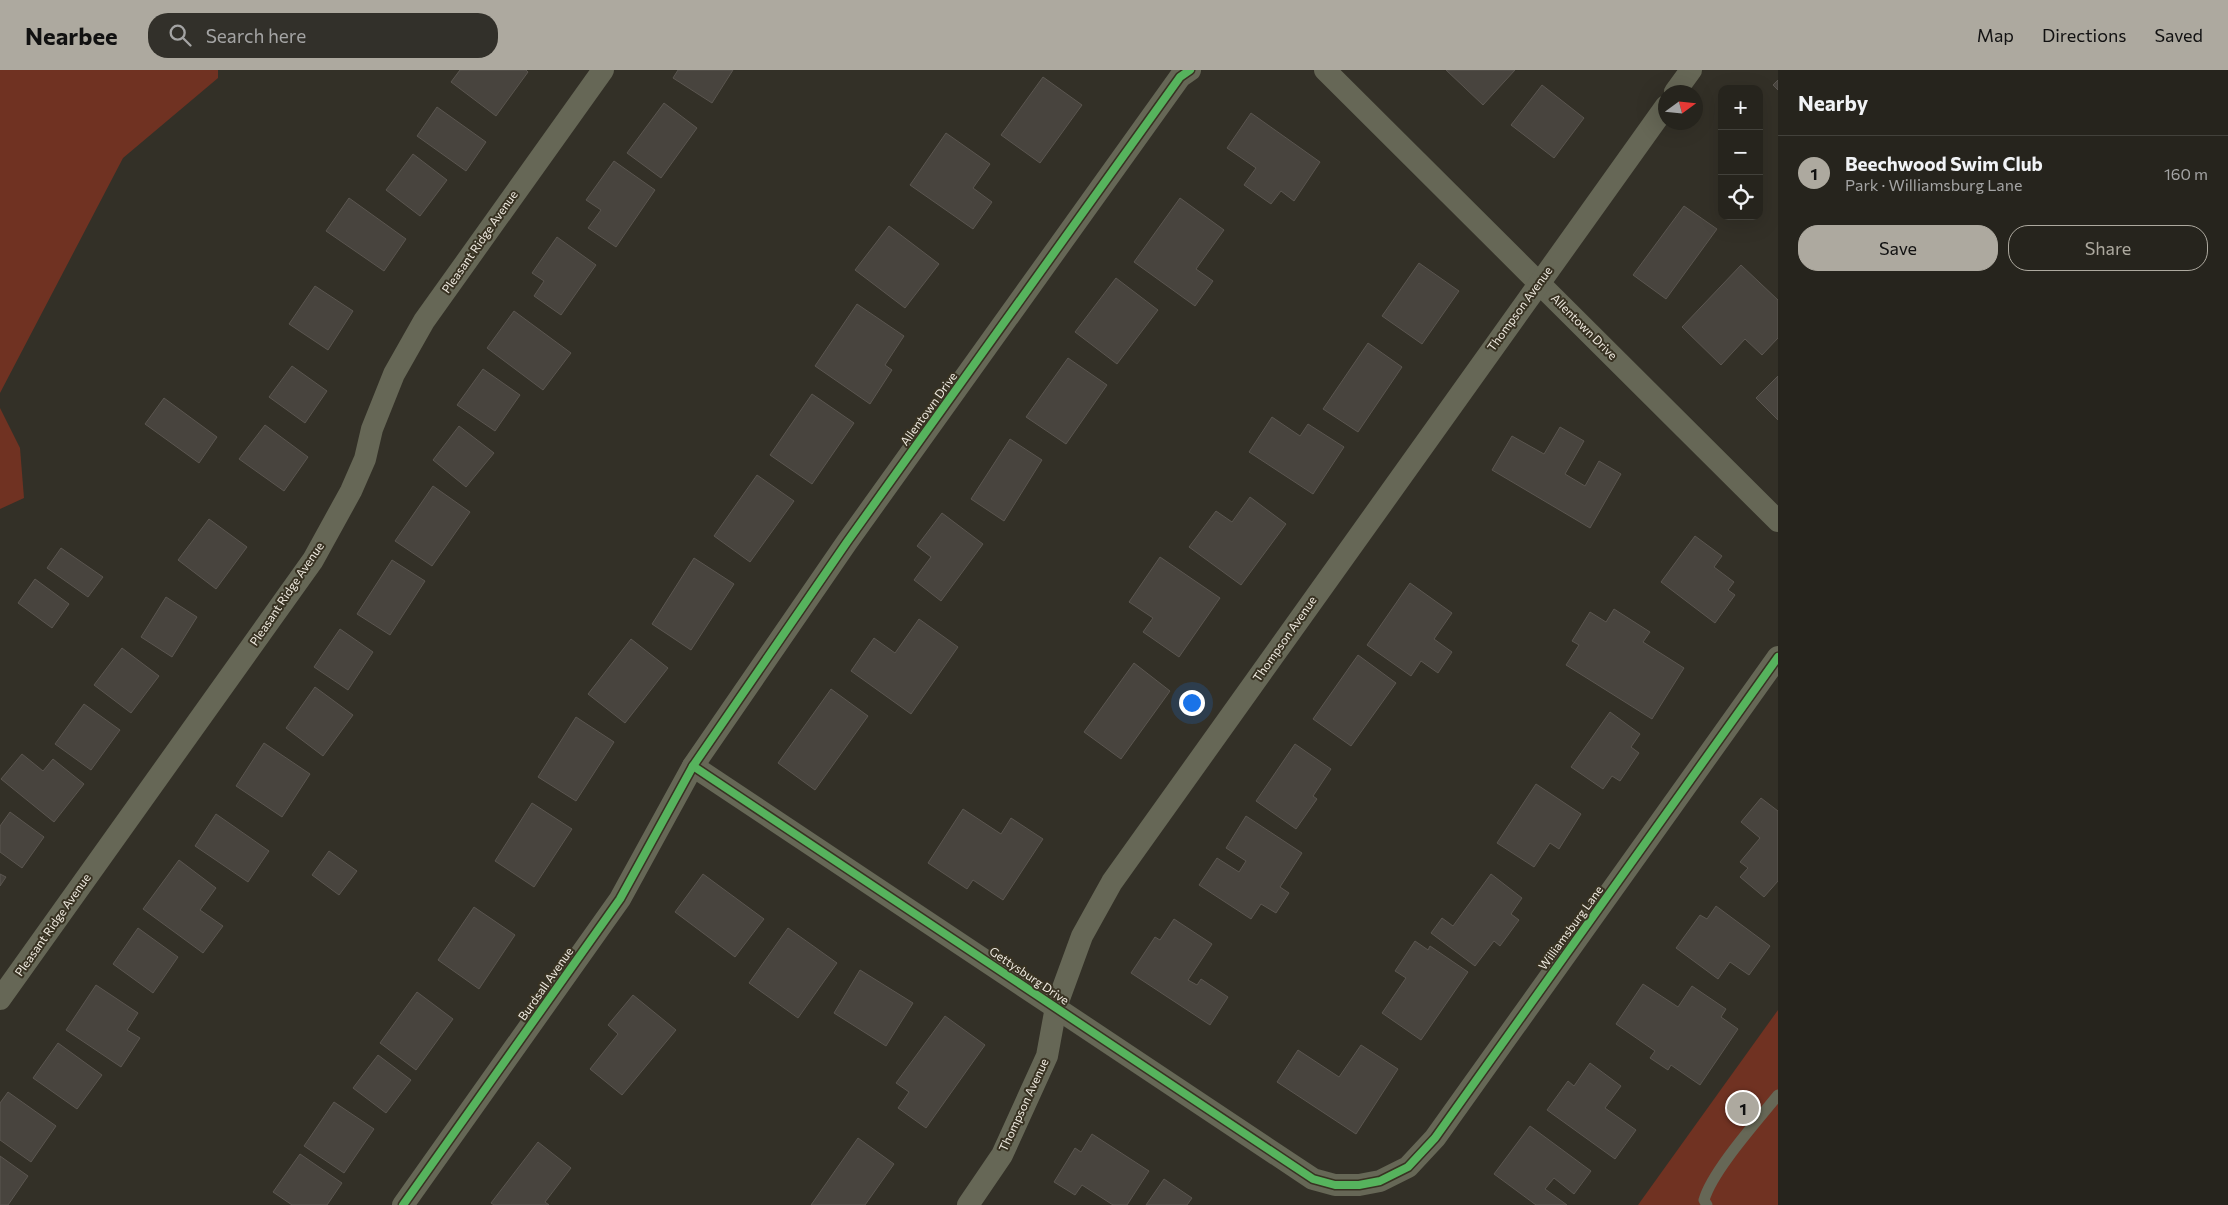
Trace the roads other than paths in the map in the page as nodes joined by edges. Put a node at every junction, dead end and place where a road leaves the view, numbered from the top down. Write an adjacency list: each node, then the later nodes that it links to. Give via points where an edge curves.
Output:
1 (603, 70): 11 (street, Pleasant Ridge Avenue, via 424,321 394,374 352,491 313,560)
2 (1190, 70): 10 (street, Allentown Drive, via 1180,77 859,526)
3 (1325, 70): 7 (street, Allentown Drive)
4 (1691, 70): 5 (street)
5 (1680, 85)
6 (1658, 117): 7 (street, Thompson Avenue)
7 (1539, 282): 8 (street, Allentown Drive); 12 (street, Thompson Avenue, via 1112,882 1082,936)
8 (1778, 521)
9 (1778, 657): 14 (street, Williamsburg Lane, via 1435,1138 1408,1167 1380,1181)
10 (693, 766): 12 (street, Gettysburg Drive); 15 (street, Burdsall Avenue, via 620,899)
11 (0, 999)
12 (1056, 1007): 14 (street, Gettysburg Drive, via 1313,1179 1335,1185); 16 (street, Thompson Avenue, via 1047,1056 1002,1155)
13 (1778, 1094): 17 (lane, via 1728,1158 1704,1200)
14 (1359, 1185)
15 (402, 1205)
16 (968, 1205)
17 (1707, 1205)

